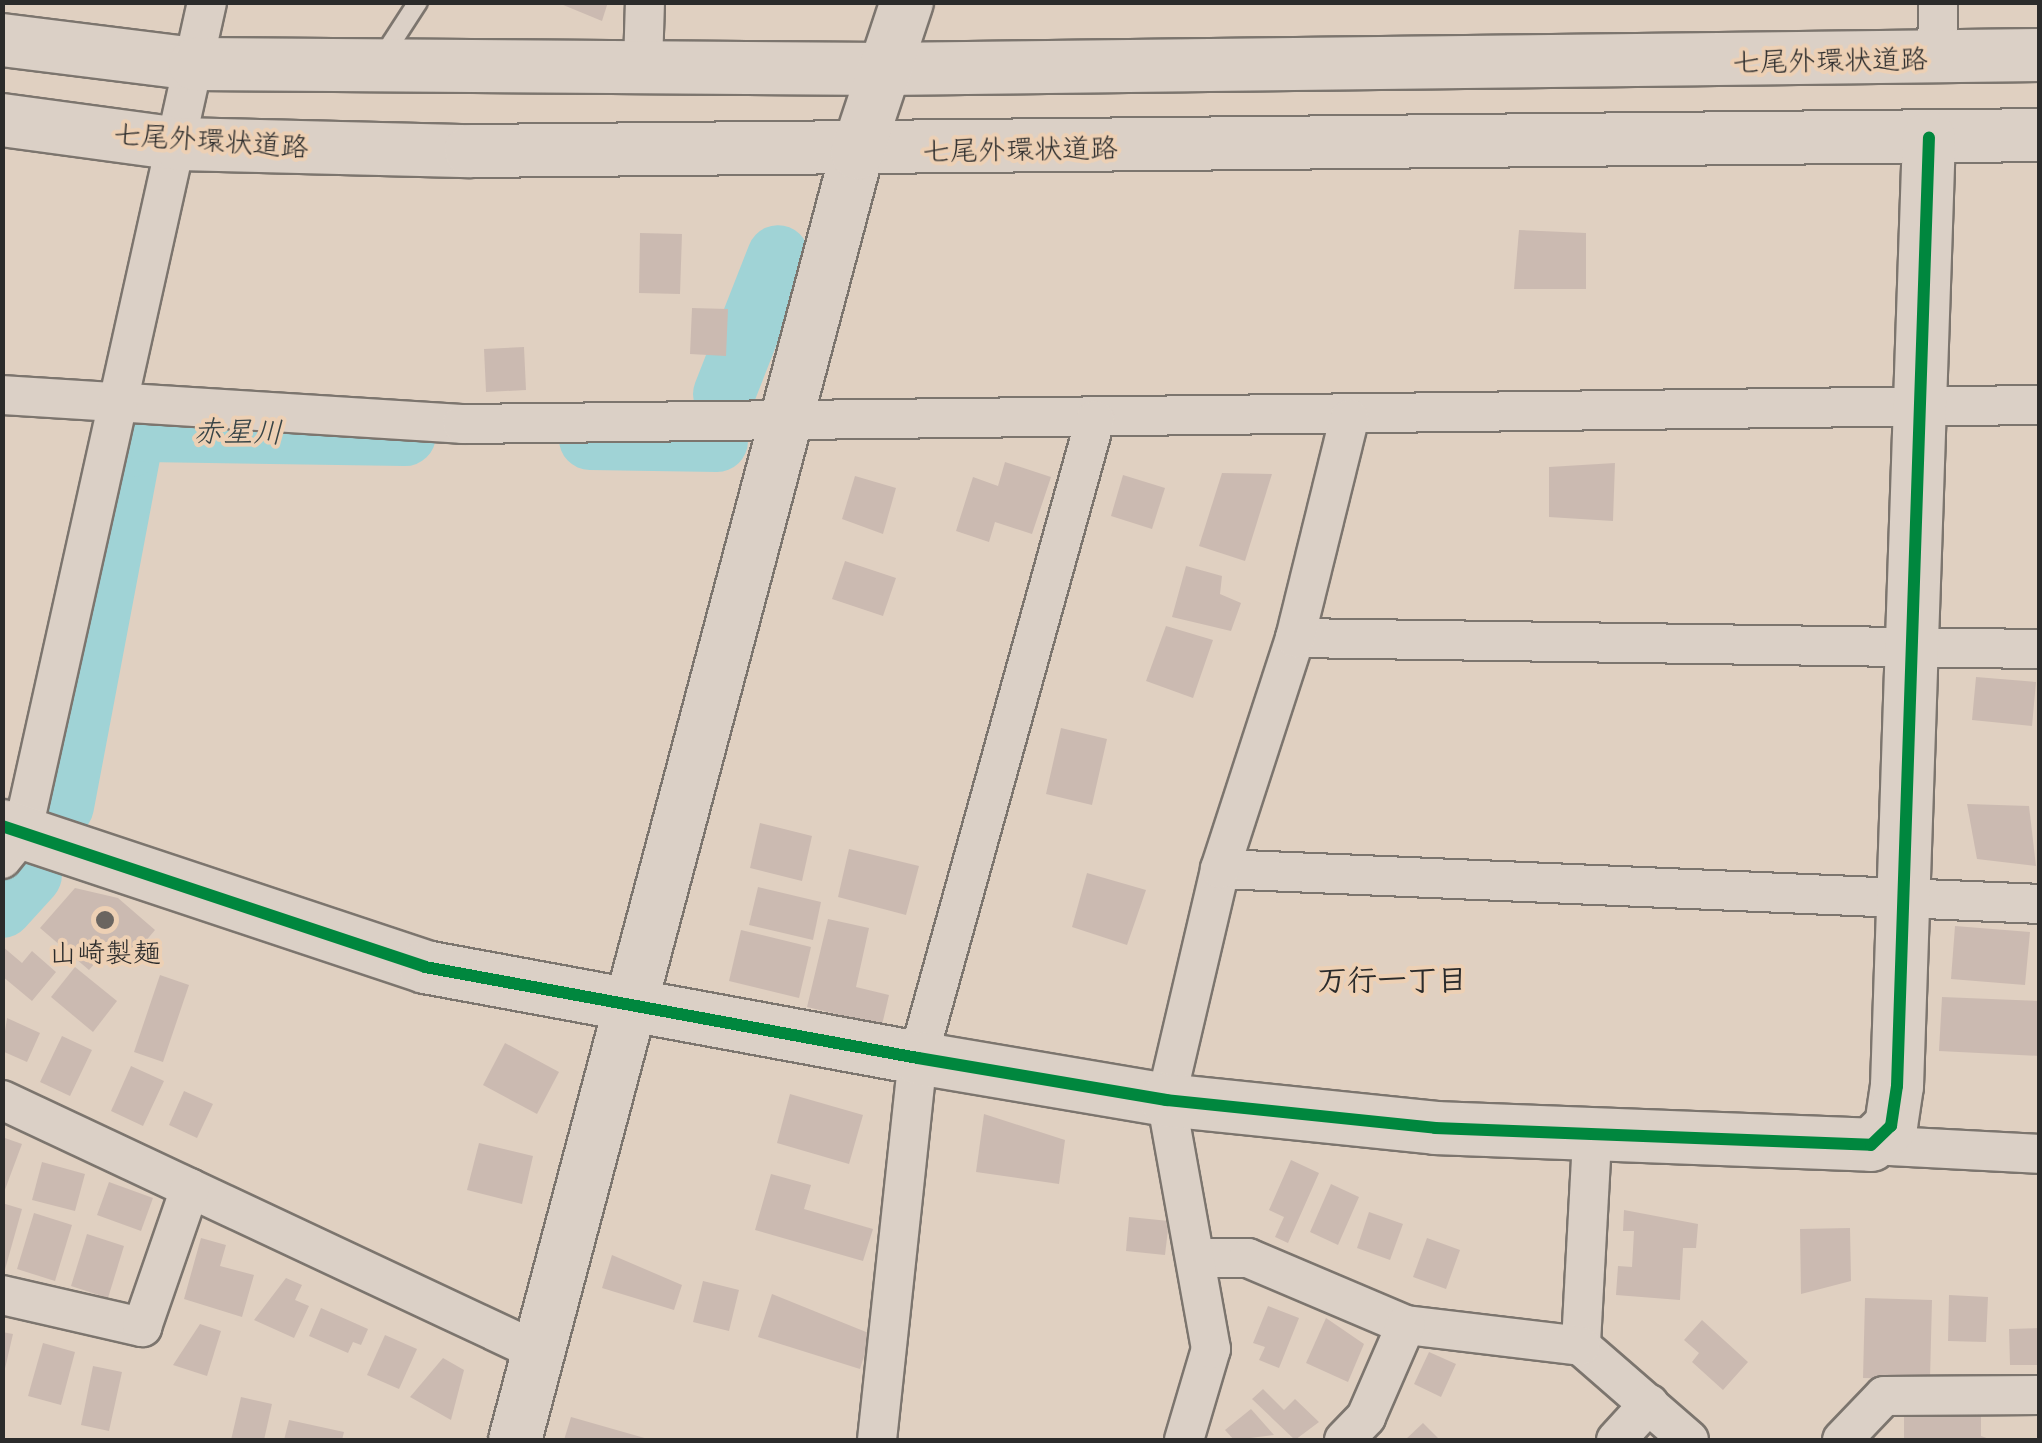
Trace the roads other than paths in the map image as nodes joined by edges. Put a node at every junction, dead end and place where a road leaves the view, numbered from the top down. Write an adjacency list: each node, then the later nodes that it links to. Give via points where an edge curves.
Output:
1 (207, 2): 9 (street)
2 (418, 2): 10 (lane)
3 (645, 2): 11 (street)
4 (908, 2): 12 (street)
5 (1938, 2): 8 (street)
6 (2, 40): 9 (street, 七尾外環状道路)
7 (2040, 55): 8 (street, 七尾外環状道路)
8 (1938, 59): 12 (street, 七尾外環状道路)
9 (195, 64): 10 (street, 七尾外環状道路); 16 (street)
10 (378, 64): 11 (street, 七尾外環状道路)
11 (642, 65): 12 (street, 七尾外環状道路)
12 (885, 70): 17 (street)
13 (2, 120): 16 (street, 七尾外環状道路)
14 (2040, 136): 15 (street, 七尾外環状道路)
15 (1929, 138): 17 (street, 七尾外環状道路); 20 (street)
16 (179, 144): 17 (street, 七尾外環状道路); 21 (street)
17 (858, 153): 24 (street)
18 (2, 395): 21 (street)
19 (2040, 406): 20 (street)
20 (1924, 407): 22 (street); 27 (street)
21 (115, 408): 24 (street, via 462,424); 28 (street)
22 (1349, 419): 23 (street); 25 (street)
23 (1095, 420): 24 (street); 33 (street)
24 (793, 421): 32 (street)
25 (1294, 638): 27 (street); 29 (street)
26 (2040, 649): 27 (street)
27 (1908, 651): 30 (street)
28 (9, 840): 32 (street, via 425,968)
29 (1220, 868): 30 (street); 35 (street)
30 (1902, 902): 31 (street); 37 (street, via 1897,1086 1890,1126)
31 (2040, 904)
32 (632, 1006): 33 (street); 44 (street)
33 (918, 1058): 35 (street); 48 (street)
34 (2, 1100): 39 (street)
35 (1166, 1100): 36 (street); 40 (street)
36 (1592, 1140): 37 (street); 43 (street)
37 (1871, 1145): 38 (street)
38 (2040, 1154)
39 (190, 1188): 41 (street, via 142,1327); 44 (street)
40 (1196, 1258): 42 (street, via 1248,1258); 49 (street, via 1211,1349)
41 (2, 1295)
42 (1406, 1325): 43 (street); 50 (street, via 1366,1417)
43 (1582, 1346): 46 (street)
44 (540, 1352): 47 (street)
45 (2040, 1395): 53 (street, via 1884,1396)
46 (1650, 1404): 51 (street); 52 (street)
47 (516, 1440)
48 (876, 1440)
49 (1184, 1440)
50 (1344, 1440)
51 (1616, 1440)
52 (1689, 1440)
53 (1842, 1440)

